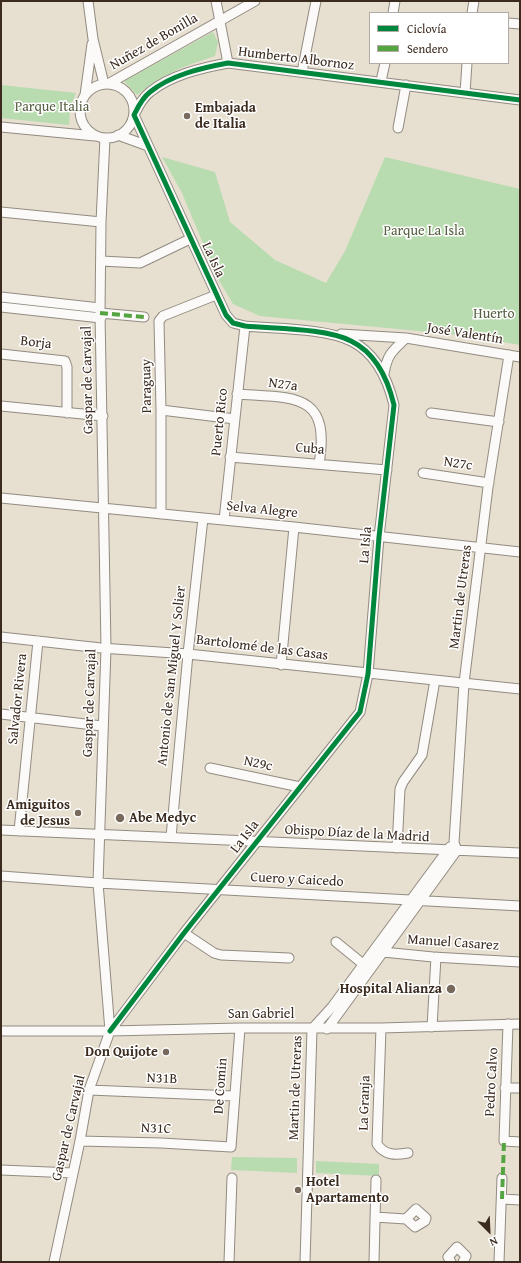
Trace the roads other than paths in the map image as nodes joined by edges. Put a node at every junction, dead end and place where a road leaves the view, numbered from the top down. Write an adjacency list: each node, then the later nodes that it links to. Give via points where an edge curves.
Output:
1 (88, 1): 12 (street)
2 (216, 1): 9 (street)
3 (255, 1): 9 (street, Nuñez de Bonilla)
4 (316, 1): 16 (street)
5 (395, 1): 7 (street)
6 (474, 1): 8 (street)
7 (393, 12)
8 (472, 12)
9 (220, 20): 13 (street); 18 (street, Nuñez de Bonilla)
10 (509, 23): 11 (street)
11 (520, 24)
12 (93, 38): 18 (street); 21 (street)
13 (228, 63): 16 (street, Humberto Albornoz); 23 (street, Humberto Albornoz, via 199,69 149,92)
14 (385, 64): 17 (street)
15 (467, 64): 20 (street)
16 (302, 72): 17 (street, Humberto Albornoz)
17 (381, 81): 19 (street, Humberto Albornoz)
18 (106, 84): 21 (street, via 90,90); 23 (street, via 117,85 125,90 132,102)
19 (406, 85): 20 (street, Humberto Albornoz); 25 (street)
20 (465, 93): 22 (street, Humberto Albornoz)
21 (85, 95): 27 (street, via 80,107 81,119 85,126)
22 (520, 100)
23 (134, 115): 26 (street, via 131,124); 28 (street, La Isla)
24 (1, 127): 27 (street)
25 (398, 128)
26 (118, 135): 27 (street); 28 (street)
27 (102, 137): 30 (street, Gaspar de Carvajal)
28 (148, 146): 31 (street, La Isla)
29 (1, 212): 30 (street)
30 (101, 222): 32 (street, Gaspar de Carvajal)
31 (190, 239): 32 (street, via 140,262); 33 (street, La Isla)
32 (102, 261): 36 (street, Gaspar de Carvajal)
33 (216, 295): 38 (street, La Isla, via 226,315 233,322); 47 (street, Paraguay, via 160,319)
34 (1, 297): 36 (street)
35 (1, 307): 36 (street)
36 (100, 313): 37 (street); 50 (street, Gaspar de Carvajal)
37 (144, 317)
38 (245, 326): 39 (street, La Isla); 45 (street, Puerto Rico)
39 (323, 333): 40 (street, José Valentín); 44 (street, La Isla, via 351,341 368,354)
40 (406, 338): 42 (street, José Valentín); 44 (street, José Valentín, via 386,359)
41 (1, 354): 48 (street, Borja, via 65,361)
42 (509, 355): 43 (street, José Valentín); 52 (street, Martin de Utreras)
43 (520, 356)
44 (384, 374): 55 (street, La Isla, via 390,386 394,405)
45 (237, 394): 51 (street, Puerto Rico); 54 (street, N27a, via 291,398 306,403 318,416 322,433)
46 (1, 406): 48 (street)
47 (162, 410): 51 (street); 60 (street, Paraguay)
48 (67, 413): 50 (street)
49 (431, 413): 52 (street)
50 (103, 416): 59 (street, Gaspar de Carvajal)
51 (234, 419): 53 (street, Puerto Rico)
52 (499, 422): 57 (street, Martin de Utreras)
53 (230, 457): 54 (street, Cuba); 62 (street, Puerto Rico)
54 (319, 464): 55 (street, Cuba)
55 (387, 470): 64 (street, La Isla)
56 (423, 473): 57 (street, N27c)
57 (489, 483): 65 (street, Martin de Utreras)
58 (1, 498): 59 (street, Selva Alegre)
59 (102, 509): 60 (street, Selva Alegre); 69 (street, Gaspar de Carvajal)
60 (161, 514): 61 (street, Selva Alegre)
61 (203, 518): 62 (street, Selva Alegre); 70 (street, Antonio de San Miguel Y Solier)
62 (224, 520): 63 (street, Selva Alegre)
63 (294, 527): 64 (street, Selva Alegre); 71 (street)
64 (379, 536): 65 (street, Selva Alegre); 72 (street, La Isla)
65 (481, 548): 66 (street, Selva Alegre); 74 (street, Martin de Utreras)
66 (520, 552)
67 (1, 637): 68 (street, Bartolomé de las Casas)
68 (38, 641): 69 (street, Bartolomé de las Casas); 77 (street, Salvador Rivera)
69 (106, 648): 70 (street, Bartolomé de las Casas); 78 (street, Gaspar de Carvajal)
70 (188, 654): 71 (street, Bartolomé de las Casas); 84 (street, Antonio de San Miguel Y Solier)
71 (281, 665): 72 (street, Bartolomé de las Casas)
72 (368, 674): 73 (street, Bartolomé de las Casas); 80 (street, La Isla, via 358,715)
73 (435, 680): 74 (street, Bartolomé de las Casas); 87 (street, via 422,755 400,789)
74 (464, 683): 75 (street, Bartolomé de las Casas); 86 (street, Martin de Utreras)
75 (520, 689)
76 (1, 714): 77 (street)
77 (31, 717): 78 (street); 82 (street, Salvador Rivera)
78 (102, 726): 83 (street, Gaspar de Carvajal)
79 (210, 768): 80 (street, N29c)
80 (300, 787): 85 (street, La Isla)
81 (1, 830): 82 (street, Obispo Díaz de la Madrid)
82 (19, 831): 83 (street, Obispo Díaz de la Madrid)
83 (100, 834): 84 (street, Obispo Díaz de la Madrid); 91 (street, Gaspar de Carvajal)
84 (171, 837): 85 (street, Obispo Díaz de la Madrid)
85 (258, 841): 87 (street, Obispo Díaz de la Madrid); 92 (street, La Isla)
86 (456, 847): 88 (street, Martin de Utreras); 89 (street); 94 (street)
87 (397, 848): 88 (street, Obispo Díaz de la Madrid)
88 (447, 850): 93 (street, Martin de Utreras)
89 (520, 853)
90 (1, 876): 91 (street, Cuero y Caicedo)
91 (98, 883): 92 (street, Cuero y Caicedo); 111 (street, Gaspar de Carvajal)
92 (218, 890): 93 (street, Cuero y Caicedo); 96 (street, La Isla)
93 (409, 901): 94 (street, Cuero y Caicedo); 102 (street, Martin de Utreras)
94 (420, 901): 95 (street, Cuero y Caicedo); 98 (street)
95 (520, 906)
96 (184, 933): 100 (street, via 221,955); 111 (street, La Isla)
97 (336, 942): 102 (street)
98 (383, 952): 99 (street, Manuel Casarez); 109 (street)
99 (436, 957): 101 (street, Manuel Casarez); 105 (street)
100 (289, 958)
101 (520, 962)
102 (363, 964): 108 (street, Martin de Utreras, via 332,1007)
103 (508, 1024): 104 (street, San Gabriel); 105 (street, San Gabriel); 112 (street, Pedro Calvo)
104 (520, 1024)
105 (432, 1027): 107 (street, San Gabriel)
106 (240, 1028): 108 (street, San Gabriel); 111 (street, San Gabriel); 115 (street, De Comin)
107 (381, 1028): 109 (street, San Gabriel); 119 (street, La Granja, via 377,1144 389,1154)
108 (312, 1029): 109 (street, San Gabriel); 131 (street, Martin de Utreras)
109 (327, 1029)
110 (1, 1031): 111 (street, San Gabriel)
111 (110, 1031): 114 (street, Gaspar de Carvajal)
112 (505, 1088): 113 (street); 117 (street, Pedro Calvo, via 504,1141)
113 (520, 1088)
114 (89, 1090): 115 (street, N31B); 116 (street, Gaspar de Carvajal)
115 (234, 1096): 118 (street, De Comin)
116 (80, 1141): 118 (street, N31C); 121 (street, Gaspar de Carvajal)
117 (520, 1142)
118 (231, 1147)
119 (408, 1153)
120 (1, 1170): 121 (street)
121 (73, 1173): 129 (street, Gaspar de Carvajal)
122 (232, 1178): 130 (street)
123 (502, 1178): 125 (street)
124 (376, 1180): 127 (street)
125 (502, 1199): 126 (street); 135 (street)
126 (520, 1200)
127 (375, 1217): 128 (street); 132 (street)
128 (406, 1219)
129 (54, 1262)
130 (229, 1262)
131 (305, 1262)
132 (374, 1262)
133 (451, 1262): 134 (street, via 448,1257 457,1247 466,1256)
134 (463, 1262)
135 (499, 1262)

